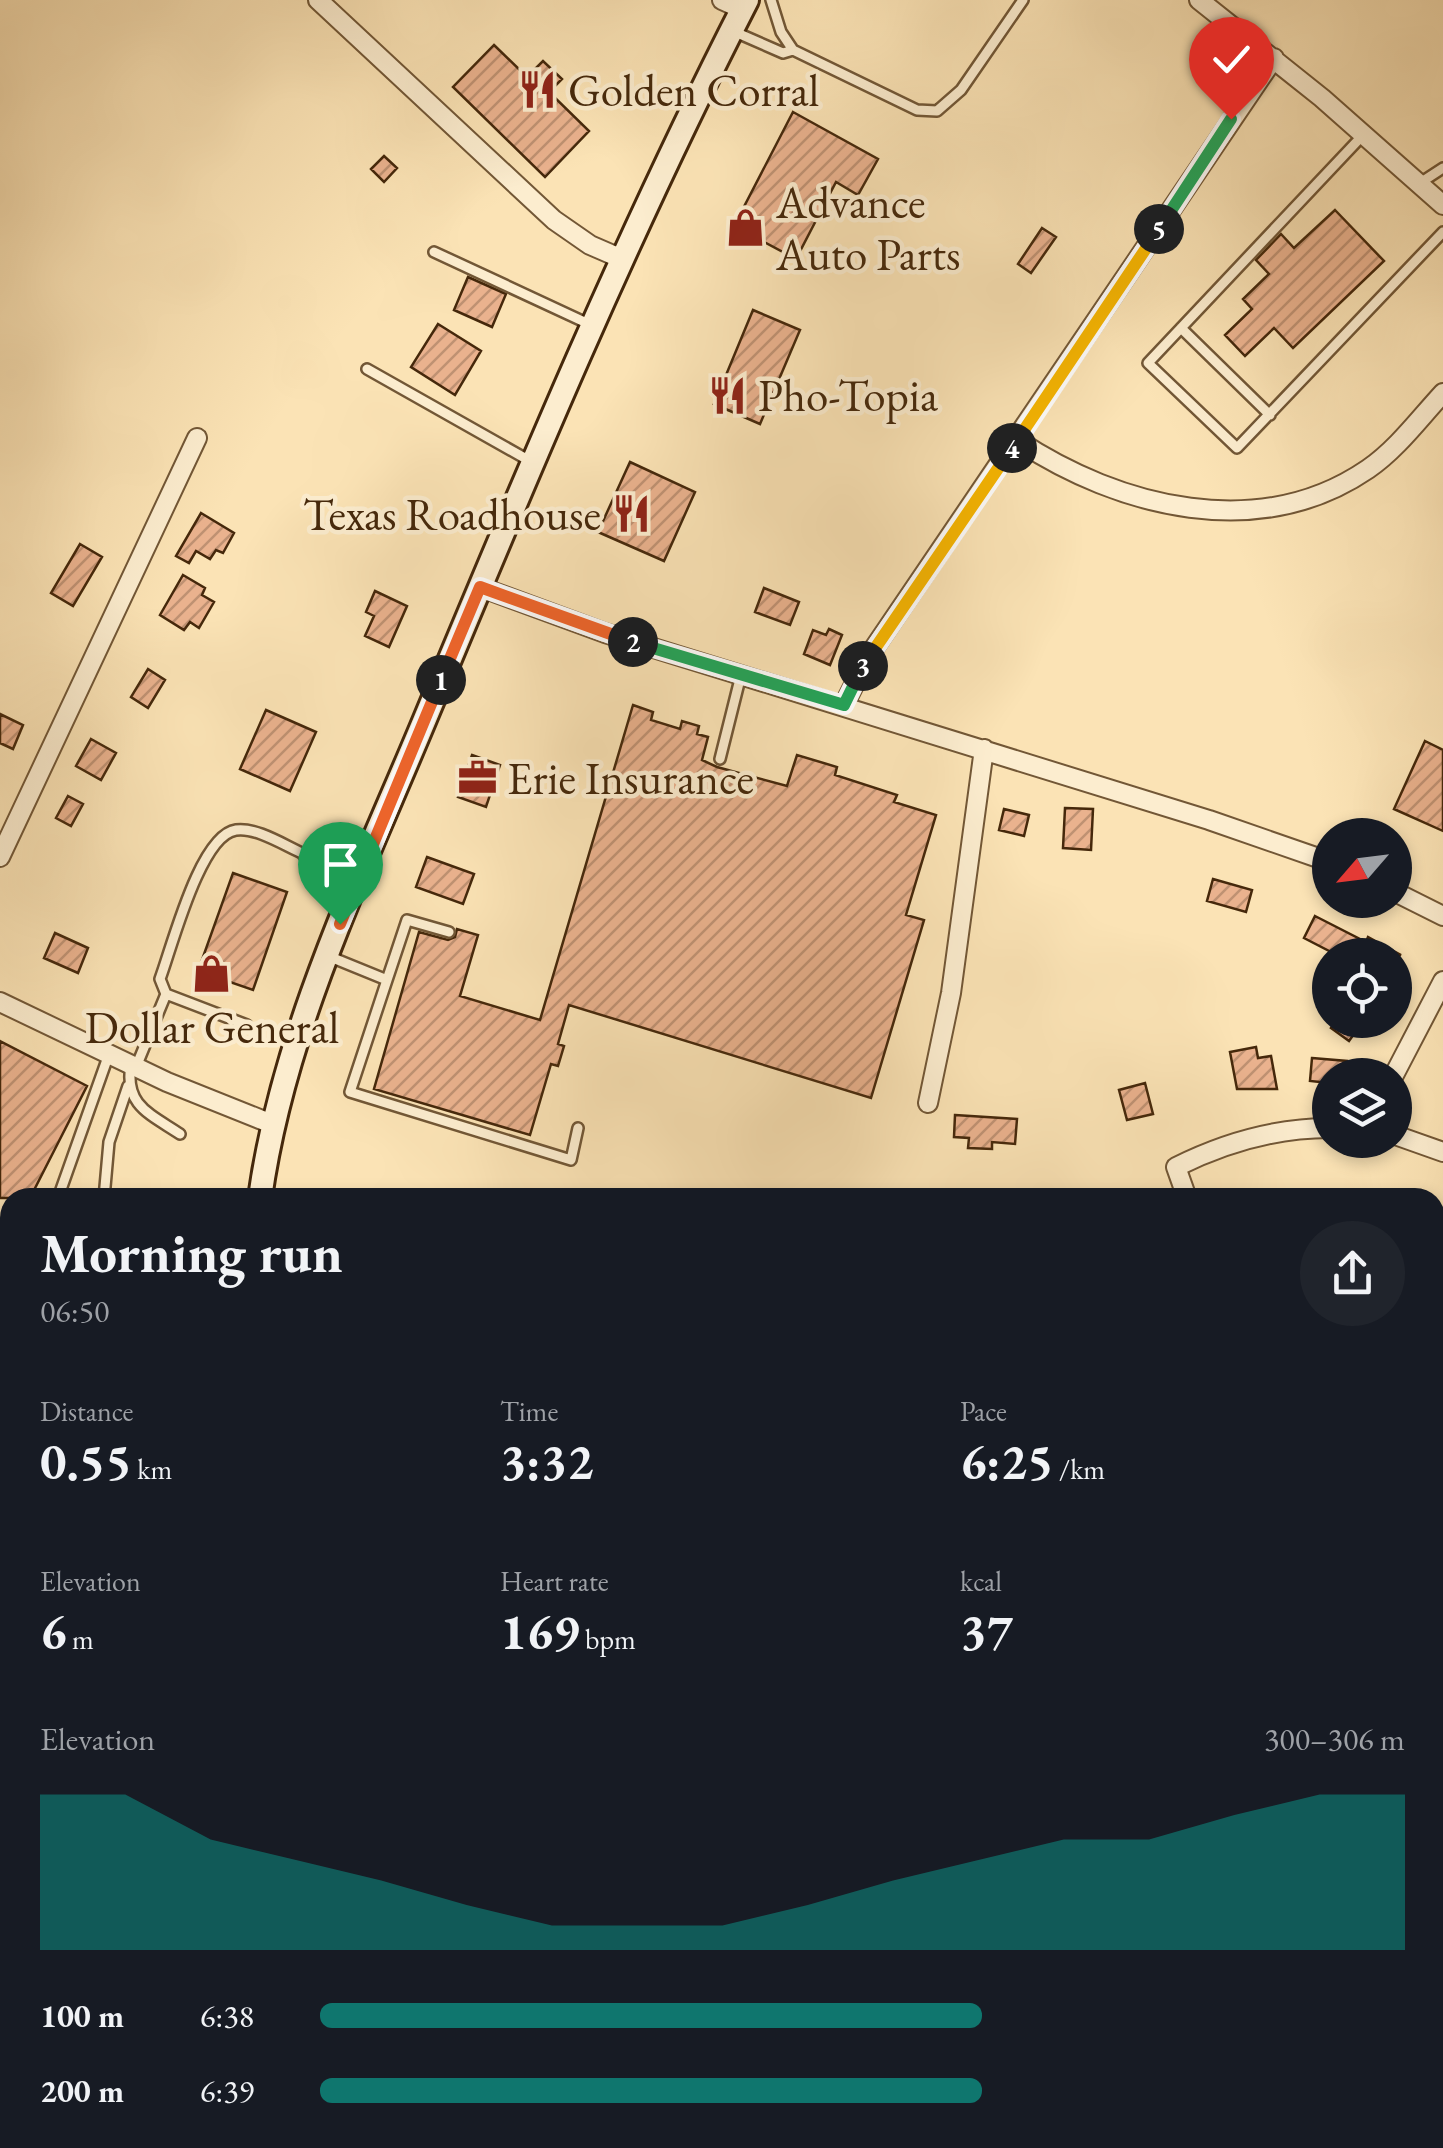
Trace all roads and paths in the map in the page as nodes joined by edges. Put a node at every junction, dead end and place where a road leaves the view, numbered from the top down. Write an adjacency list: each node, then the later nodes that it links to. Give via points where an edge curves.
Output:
1 (318, 0): 14 (street, via 554,220)
2 (771, 0): 6 (lane)
3 (1023, 0): 6 (lane, via 961,90 938,111 917,110)
4 (1199, 0): 7 (street)
5 (736, 10): 6 (lane, via 774,50); 14 (main road)
6 (793, 50)
7 (1274, 58): 8 (street); 21 (street)
8 (1364, 134): 10 (street); 16 (lane)
9 (1443, 168): 10 (lane)
10 (1420, 184): 11 (street)
11 (1443, 206)
12 (1443, 232): 19 (lane)
13 (434, 252): 15 (lane)
14 (620, 258): 15 (main road)
15 (591, 325): 22 (main road)
16 (1182, 328): 19 (lane); 19 (lane, via 1148,362 1237,448)
17 (367, 369): 22 (lane)
18 (1443, 394): 21 (street, via 1368,468 1328,492 1269,508 1228,512 1125,493 1082,478)
19 (1270, 415)
20 (197, 438): 31 (street)
21 (1017, 440): 25 (street, via 868,657)
22 (532, 463): 23 (main road)
23 (480, 587): 24 (street, via 605,633); 29 (main road)
24 (741, 672): 25 (street); 27 (lane)
25 (844, 705): 26 (street)
26 (984, 750): 30 (street); 46 (street, via 952,993)
27 (720, 759)
28 (302, 854): 29 (lane); 33 (lane); 39 (lane, via 256,833 236,830 217,840 204,858 160,979)
29 (368, 856): 33 (main road)
30 (1312, 856)
31 (0, 857)
32 (1412, 899): 34 (street)
33 (345, 911): 36 (main road)
34 (1442, 911)
35 (450, 932): 37 (lane, via 408,920)
36 (328, 956): 37 (lane); 47 (main road)
37 (387, 980): 48 (lane, via 350,1092 570,1160)
38 (1443, 981): 43 (street)
39 (166, 994): 41 (lane); 44 (lane)
40 (0, 1002): 42 (street)
41 (247, 1025)
42 (109, 1054): 44 (street); 53 (lane)
43 (1403, 1058)
44 (134, 1066): 45 (lane); 47 (street)
45 (128, 1086): 50 (lane, via 134,1104); 54 (lane, via 110,1142)
46 (928, 1103)
47 (272, 1124): 55 (main road)
48 (578, 1128)
49 (1312, 1130): 56 (street, via 1243,1140 1176,1167)
50 (180, 1134)
51 (1412, 1141): 52 (street)
52 (1443, 1152)
53 (62, 1188)
54 (105, 1188)
55 (262, 1188)
56 (1183, 1188)

